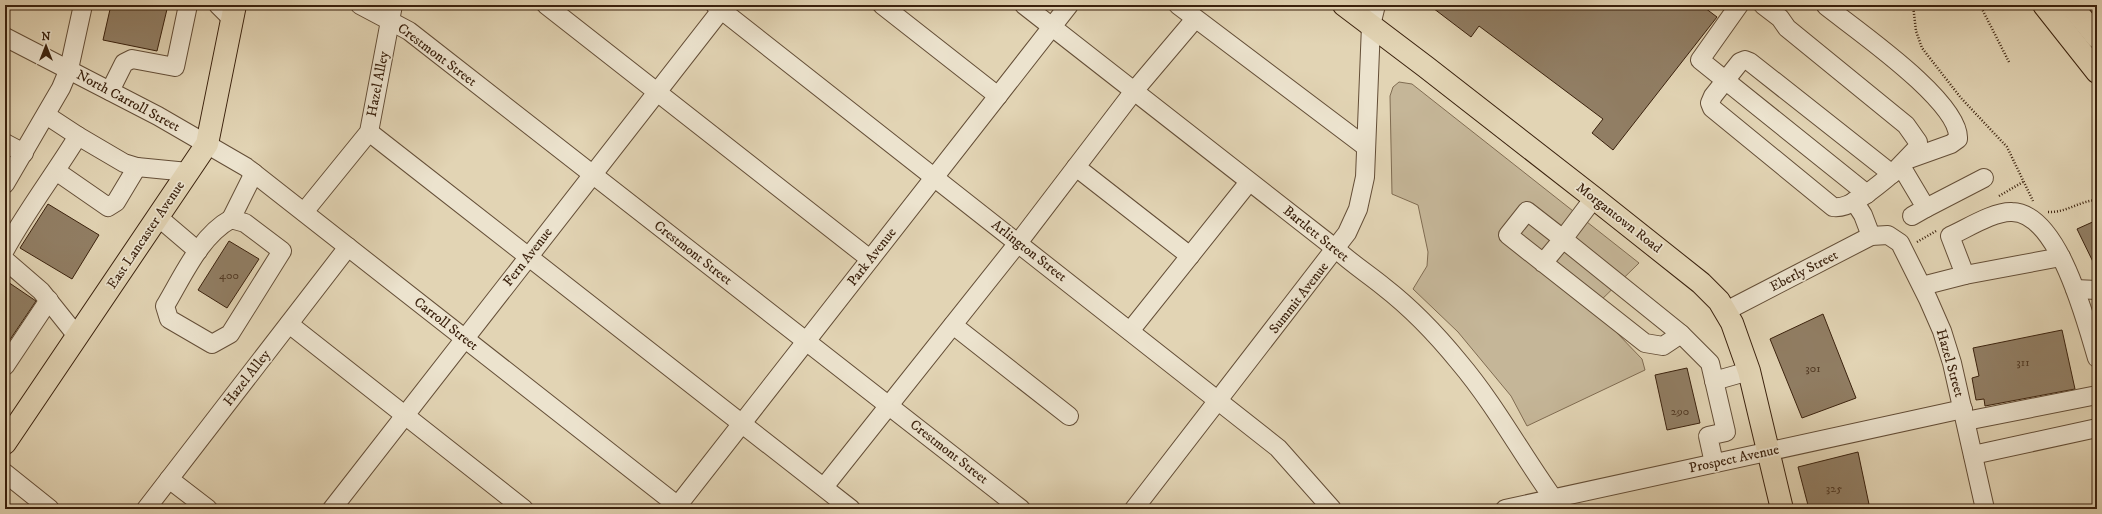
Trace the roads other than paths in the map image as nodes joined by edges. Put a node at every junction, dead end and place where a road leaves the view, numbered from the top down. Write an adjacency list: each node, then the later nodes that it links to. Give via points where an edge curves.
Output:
1 (83, 5): 23 (street)
2 (188, 5): 26 (street, via 175,68 132,59 124,63)
3 (360, 5): 17 (street, Crestmont Street)
4 (546, 5): 28 (street)
5 (1024, 5): 20 (street, Bartlett Street)
6 (1069, 5): 20 (street, Park Avenue)
7 (1178, 5): 19 (street)
8 (1344, 5): 18 (main road, Morgantown Road)
9 (1739, 5): 25 (street, via 1700,60)
10 (1763, 5): 37 (street, via 1780,18 1787,28 1906,125 1918,142 1917,148)
11 (2044, 5): 24 (main road)
12 (2071, 5): 22 (main road)
13 (1826, 6): 37 (street, via 1932,92 1959,131 1958,139 1951,144)
14 (721, 7): 28 (street, Fern Avenue); 44 (street, Arlington Street)
15 (892, 8): 29 (street)
16 (228, 10): 34 (main road, East Lancaster Avenue)
17 (391, 13): 31 (street, Hazel Alley); 43 (street, Crestmont Street, via 410,31)
18 (1374, 15): 35 (street, Summit Avenue); 48 (main road, Morgantown Road)
19 (1195, 19): 27 (street); 35 (street)
20 (1052, 27): 27 (street, Bartlett Street); 29 (street, Park Avenue)
21 (5, 37): 23 (street, North Carroll Street)
22 (2097, 37)
23 (69, 70): 26 (street, North Carroll Street); 30 (street)
24 (2097, 72)
25 (1726, 80): 37 (street, via 1740,62 1750,62); 49 (street); 49 (street, via 1713,96 1710,103 1712,108 1833,207 1840,208)
26 (110, 91): 34 (street, North Carroll Street)
27 (1134, 91): 39 (street); 46 (street, Bartlett Street)
28 (657, 92): 43 (street, Fern Avenue); 64 (street)
29 (998, 96): 44 (street, Park Avenue)
30 (46, 115): 32 (street); 36 (street)
31 (368, 132): 50 (street, Hazel Alley); 61 (street)
32 (78, 136): 38 (street, via 124,163); 40 (street)
33 (5, 143): 36 (street)
34 (207, 144): 41 (main road, East Lancaster Avenue); 42 (street, Carroll Street)
35 (1366, 147): 57 (street, Summit Avenue, via 1362,199 1347,233)
36 (24, 153): 47 (street)
37 (1901, 166): 45 (street, via 1919,212); 49 (street)
38 (137, 167): 40 (street, via 116,202 108,206); 41 (street)
39 (1076, 167): 55 (street); 60 (street)
40 (56, 172): 58 (street, via 24,215)
41 (188, 172): 51 (main road, East Lancaster Avenue)
42 (254, 173): 50 (street, Carroll Street); 52 (street)
43 (593, 175): 61 (street, Fern Avenue); 78 (street, Crestmont Street)
44 (934, 178): 55 (street, Arlington Street); 64 (street, Park Avenue)
45 (1984, 178)
46 (1250, 182): 57 (street, Bartlett Street); 60 (street)
47 (5, 184)
48 (1594, 198): 54 (street); 71 (main road, Morgantown Road, via 1701,283)
49 (1860, 198): 53 (street, via 1863,215)
50 (304, 212): 56 (street, Carroll Street)
51 (158, 217): 59 (street); 76 (main road, East Lancaster Avenue)
52 (231, 218): 59 (street, via 214,230); 59 (street, via 245,223 282,251 230,334 212,344 169,319 165,306)
53 (1877, 235): 67 (street, Hazel Street, via 1892,236 1900,243); 71 (street, Eberly Street)
54 (1562, 239): 65 (street); 65 (street, via 1527,211 1508,235); 75 (street)
55 (1018, 243): 73 (street); 74 (street, Arlington Street)
56 (348, 247): 72 (street, Hazel Alley); 77 (street, Carroll Street)
57 (1336, 249): 84 (street, Summit Avenue); 99 (street, Bartlett Street, via 1384,287 1458,360 1493,407)
58 (5, 250)
59 (198, 251)
60 (1190, 256): 74 (street)
61 (529, 257): 77 (street, Fern Avenue); 89 (street)
62 (2061, 257): 66 (street); 66 (street, via 2046,230 2013,211 2002,212 1950,236); 68 (street)
63 (5, 260): 70 (street)
64 (870, 260): 78 (street, Park Avenue)
65 (1543, 263): 75 (street, via 1645,343 1663,346)
66 (1965, 275): 67 (street)
67 (1922, 286): 87 (street, Hazel Street, via 1942,331)
68 (2075, 289): 69 (street); 79 (street)
69 (2097, 290)
70 (49, 300): 76 (street); 80 (street)
71 (1726, 311): 81 (main road, Morgantown Road)
72 (289, 324): 86 (street); 96 (street, Hazel Alley)
73 (953, 325): 85 (street); 88 (street)
74 (1130, 331): 84 (street, Arlington Street)
75 (1681, 334): 82 (street, via 1710,363)
76 (78, 336): 91 (main road, East Lancaster Avenue)
77 (465, 338): 86 (street, Fern Avenue); 101 (street, Carroll Street)
78 (806, 341): 85 (street, Crestmont Street); 89 (street, Park Avenue)
79 (2097, 358)
80 (5, 366)
81 (1749, 371): 82 (street); 92 (main road, Morgantown Road)
82 (1714, 381): 94 (street, via 1726,432 1708,436)
83 (2097, 395): 87 (street, Prospect Avenue)
84 (1219, 401): 108 (street, Summit Avenue); 109 (street, Arlington Street, via 1278,448)
85 (890, 406): 97 (street); 98 (street, Crestmont Street)
86 (406, 414): 100 (street); 105 (street, Fern Avenue)
87 (1964, 415): 92 (street, Prospect Avenue); 93 (street, Hazel Street)
88 (1069, 416)
89 (742, 424): 97 (street); 101 (street, Park Avenue)
90 (2097, 428): 93 (street)
91 (5, 443)
92 (1770, 451): 94 (street, Prospect Avenue); 111 (main road, Morgantown Road)
93 (1973, 455): 112 (street, Hazel Street)
94 (1714, 463): 99 (street, Prospect Avenue)
95 (5, 473): 102 (street)
96 (169, 479): 103 (street, Hazel Alley); 104 (street)
97 (824, 488): 106 (street)
98 (1001, 503): 107 (street, Crestmont Street)
99 (1557, 504): 110 (street, Prospect Avenue)
100 (513, 506)
101 (678, 508)
102 (50, 509)
103 (146, 509)
104 (208, 509)
105 (332, 509)
106 (851, 509)
107 (1021, 509)
108 (1134, 509)
109 (1332, 509)
110 (1505, 509)
111 (1782, 509)
112 (1985, 509)

